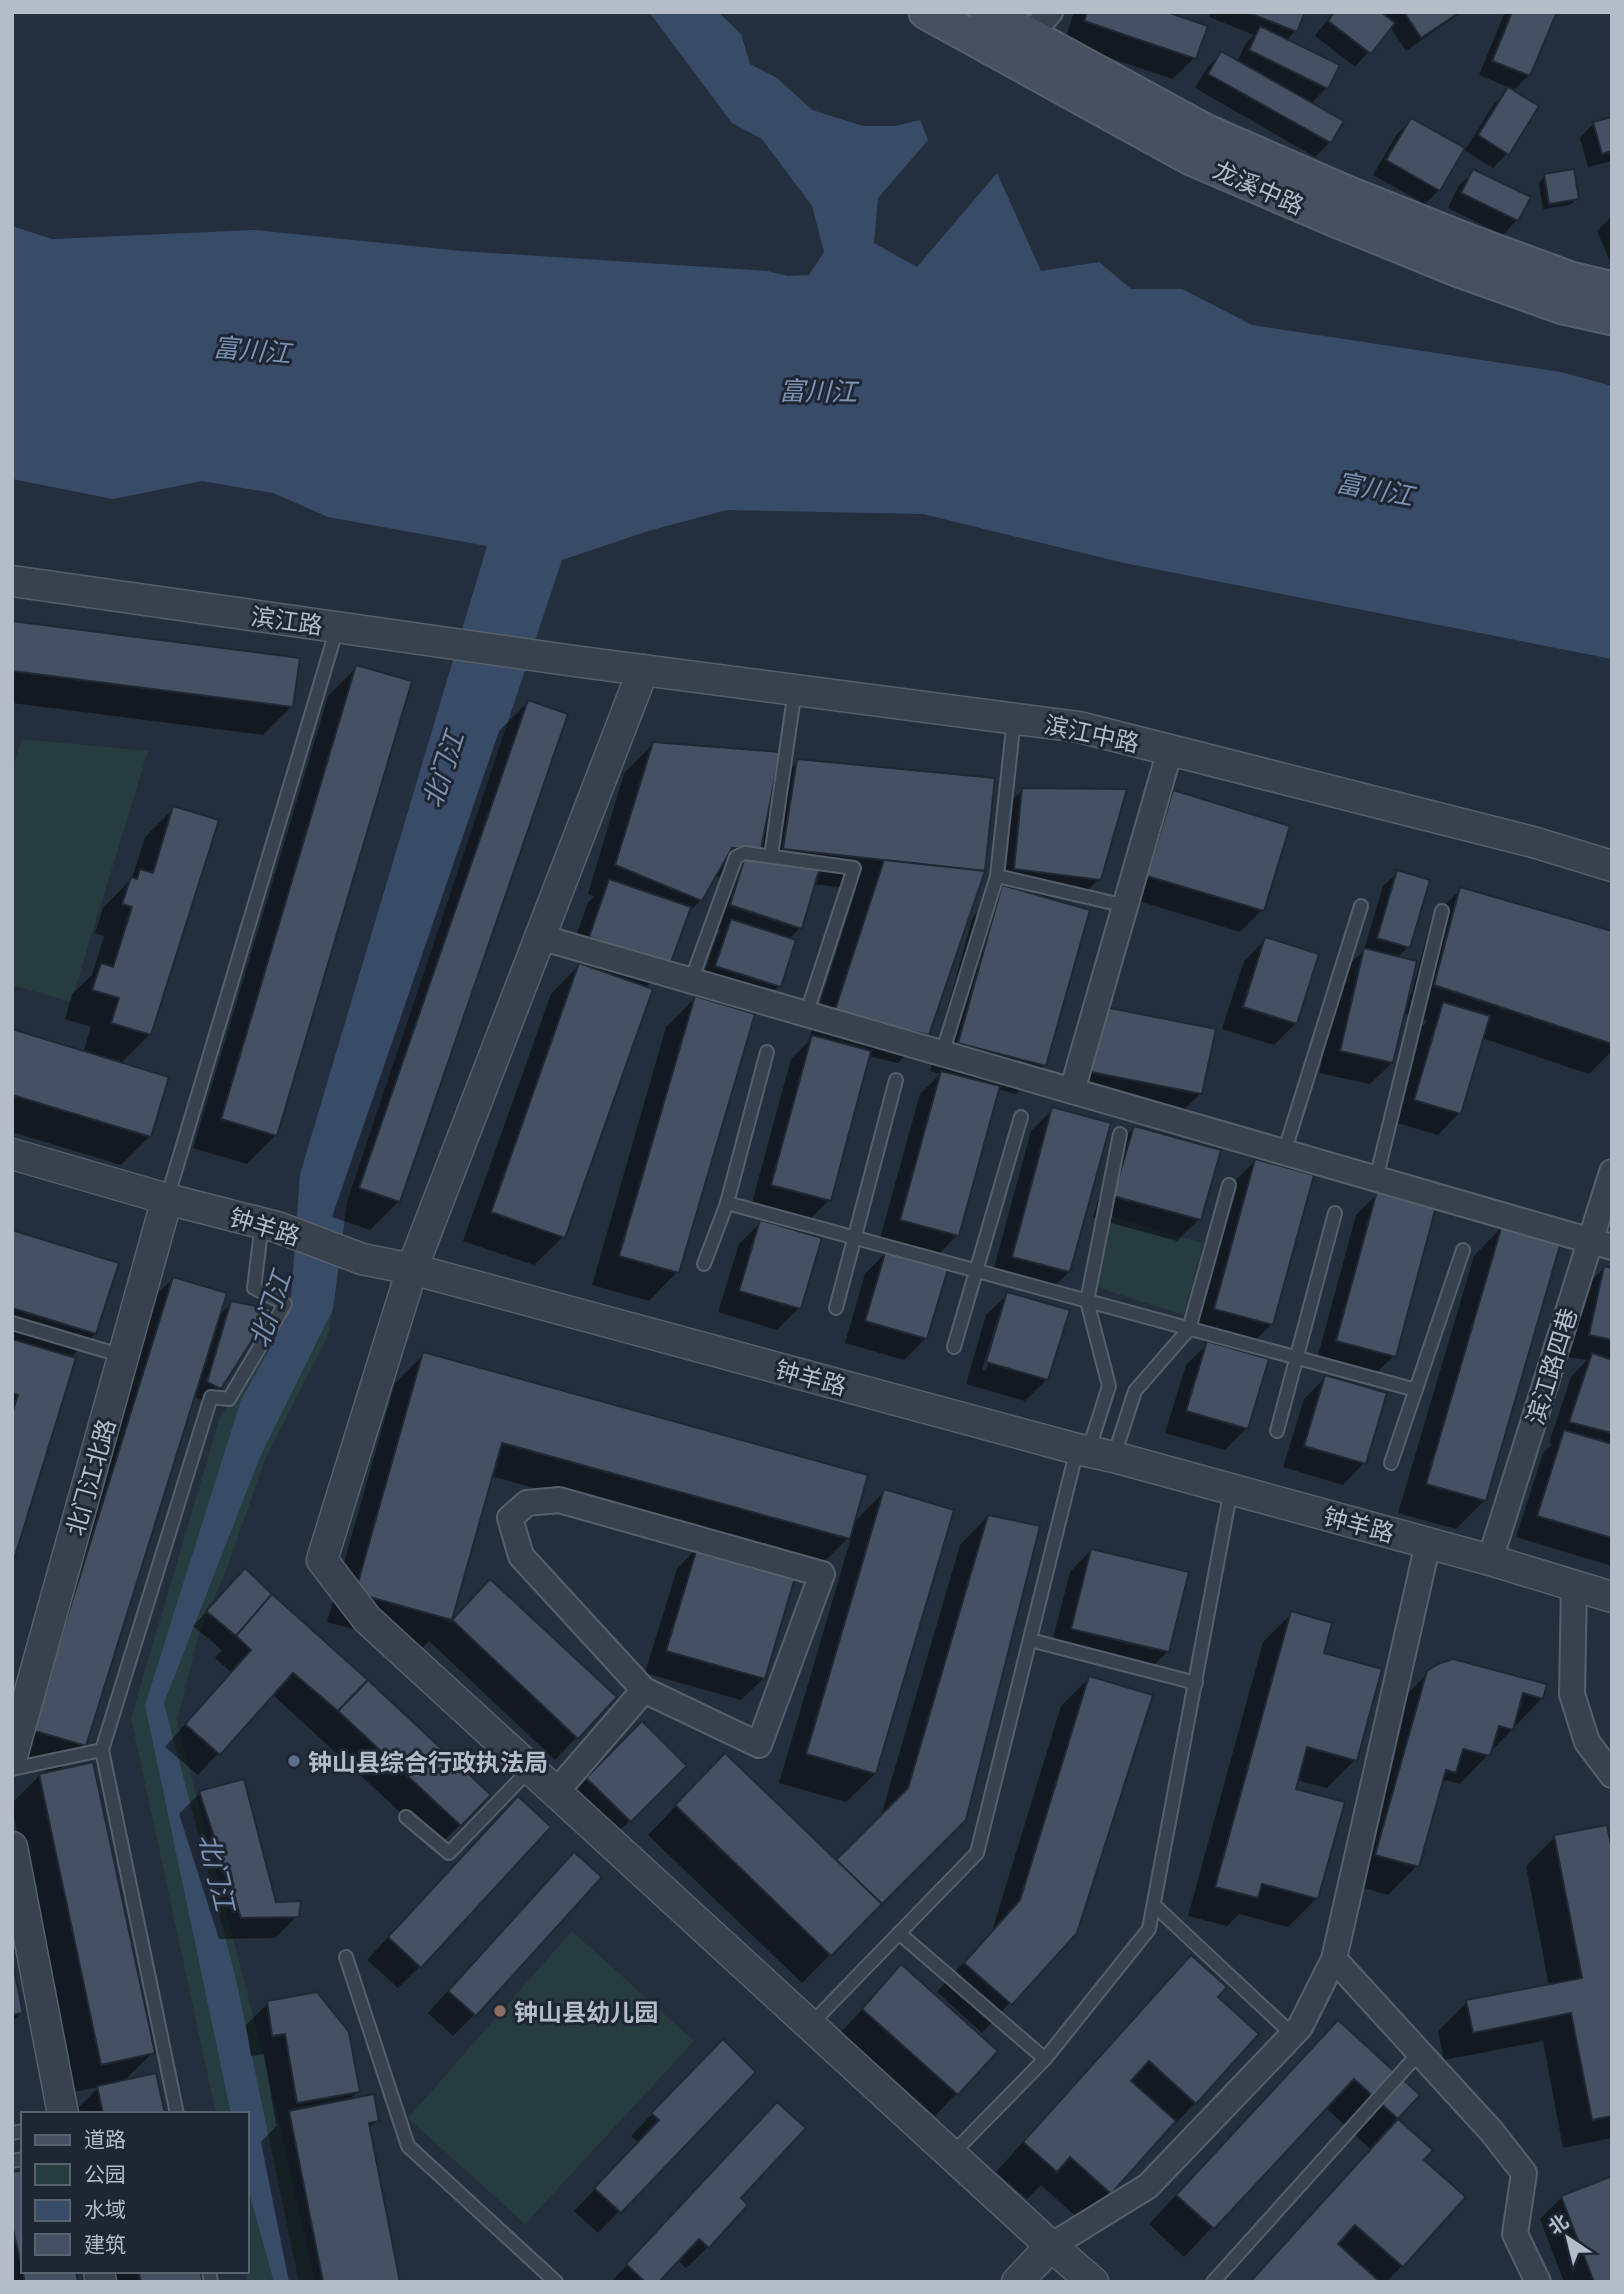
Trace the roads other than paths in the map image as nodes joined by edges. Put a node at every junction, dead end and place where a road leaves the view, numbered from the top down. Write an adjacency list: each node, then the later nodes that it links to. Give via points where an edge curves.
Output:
1 (926, 12): 3 (main road, 龙溪中路)
2 (987, 12): 3 (main road, 龙溪中路)
3 (1030, 36): 4 (main road, 龙溪中路, via 1240,147 1469,242); 5 (main road, 龙溪中路, via 1191,158 1459,270 1563,307)
4 (1612, 289)
5 (1612, 318)
6 (12, 581): 7 (street, 滨江路)
7 (337, 628): 8 (street, 滨江路); 33 (lane)
8 (561, 659): 9 (street, 滨江中路)
9 (643, 670): 10 (street, 滨江中路); 19 (street)
10 (795, 690): 11 (street, 滨江中路); 13 (lane)
11 (1014, 719): 12 (street, 滨江中路, via 1079,727); 15 (lane)
12 (1170, 750): 14 (street, 滨江中路); 16 (street)
13 (771, 856): 20 (lane, via 745,852 736,857); 21 (lane, via 854,868)
14 (1612, 866)
15 (997, 876): 16 (lane); 23 (lane)
16 (1126, 906): 25 (street)
17 (1361, 906): 28 (lane)
18 (1442, 911): 31 (lane)
19 (540, 937): 20 (street); 41 (street)
20 (691, 981): 21 (street)
21 (806, 1014): 23 (street)
22 (767, 1052): 34 (lane)
23 (942, 1054): 25 (street)
24 (896, 1080): 37 (lane)
25 (1072, 1091): 28 (street)
26 (1021, 1117): 42 (lane)
27 (1120, 1134): 43 (lane)
28 (1284, 1153): 31 (street)
29 (12, 1154): 33 (street, 钟羊路)
30 (1612, 1172): 38 (street, 滨江路四巷)
31 (1376, 1179): 38 (street)
32 (1228, 1185): 46 (lane)
33 (167, 1199): 36 (street, 钟羊路); 48 (street, 北门江北路)
34 (727, 1203): 37 (lane); 40 (lane)
35 (1335, 1213): 49 (lane)
36 (270, 1224): 41 (street, 钟羊路, via 362,1259); 62 (lane, via 254,1288 285,1304 229,1399 211,1397)
37 (854, 1238): 42 (lane); 44 (lane)
38 (1601, 1244): 56 (street, 滨江路四巷)
39 (1463, 1250): 50 (lane)
40 (704, 1264)
41 (412, 1269): 52 (street, 钟羊路); 65 (street, via 322,1560 367,1619)
42 (975, 1271): 43 (lane); 47 (lane)
43 (1087, 1301): 46 (lane); 52 (lane, via 1110,1385)
44 (836, 1308)
45 (12, 1323): 48 (lane)
46 (1189, 1329): 49 (lane); 52 (lane, via 1135,1391)
47 (954, 1347)
48 (123, 1356): 63 (street, 北门江北路)
49 (1298, 1358): 50 (lane); 51 (lane)
50 (1416, 1391): 53 (lane)
51 (1277, 1431)
52 (1093, 1452): 54 (street, 钟羊路); 59 (lane)
53 (1391, 1463)
54 (1231, 1489): 55 (street, 钟羊路); 60 (lane)
55 (1428, 1543): 56 (street, 钟羊路); 73 (street)
56 (1490, 1560): 57 (street, 钟羊路)
57 (1574, 1585): 58 (street, 钟羊路); 66 (street, via 1572,1694 1587,1742)
58 (1612, 1597)
59 (1030, 1640): 60 (lane); 71 (lane, via 977,1853)
60 (1196, 1682): 70 (lane)
61 (644, 1690): 61 (street, via 521,1556 510,1518 527,1503 559,1500 821,1574 760,1745); 67 (street)
62 (102, 1750): 64 (lane); 79 (lane)
63 (12, 1756)
64 (12, 1769)
65 (530, 1769): 67 (street); 68 (lane, via 449,1853)
66 (1612, 1775)
67 (556, 1791): 74 (street)
68 (406, 1817)
69 (12, 1846): 78 (street)
70 (1154, 1905): 75 (lane); 77 (lane, via 1149,1929)
71 (899, 1933): 74 (lane); 77 (lane)
72 (346, 1957): 82 (lane, via 408,2146)
73 (1334, 1959): 75 (street); 76 (street)
74 (810, 2025): 80 (street)
75 (1293, 2035): 81 (street, via 1148,2186)
76 (1419, 2053): 85 (lane); 86 (street, via 1524,2173 1515,2234)
77 (1045, 2059): 80 (lane)
78 (63, 2112)
79 (177, 2112)
80 (951, 2155): 81 (street)
81 (1051, 2246): 83 (street); 84 (street)
82 (556, 2282)
83 (1017, 2282)
84 (1093, 2282)
85 (1213, 2282)
86 (1538, 2282)

